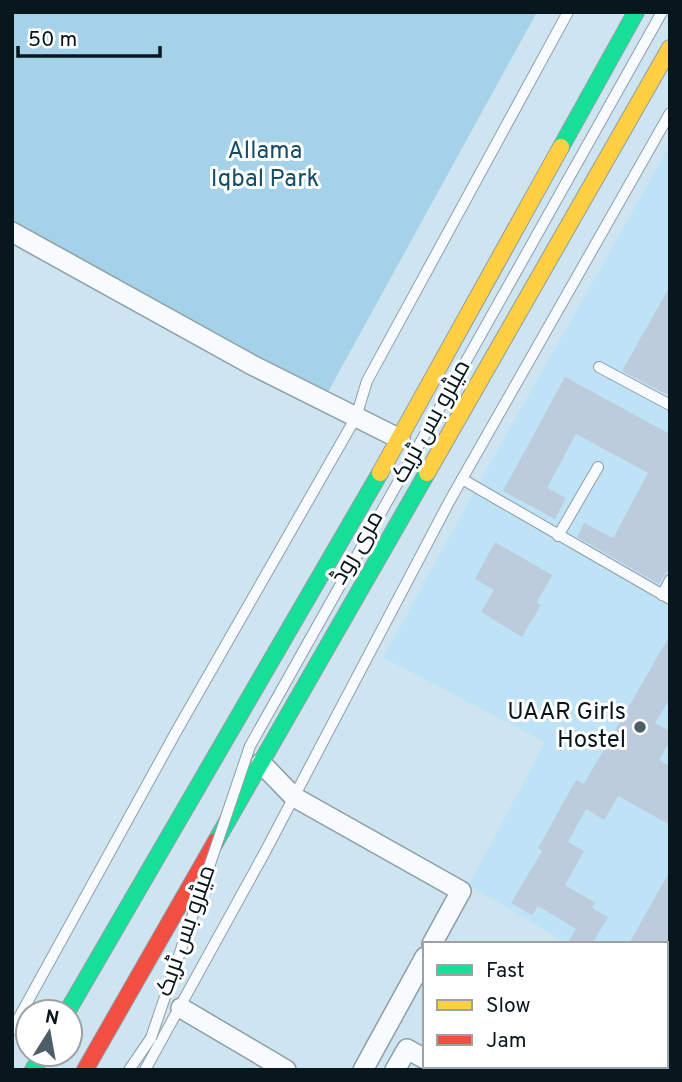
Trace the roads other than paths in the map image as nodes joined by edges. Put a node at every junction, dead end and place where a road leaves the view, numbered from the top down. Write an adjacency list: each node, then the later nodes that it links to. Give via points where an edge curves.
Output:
1 (568, 12): 9 (lane, via 367,381)
2 (636, 12): 10 (main road, مری روڈ)
3 (662, 12): 23 (lane, میٹرو بس ٹریک, bridge, via 250,747)
4 (670, 48): 16 (main road, مری روڈ)
5 (670, 113): 12 (lane)
6 (12, 232): 9 (street)
7 (599, 367): 8 (lane)
8 (670, 405)
9 (356, 417): 10 (street); 22 (lane)
10 (400, 439): 20 (main road, مری روڈ)
11 (598, 467): 13 (lane)
12 (462, 480): 13 (lane); 17 (lane)
13 (558, 536): 15 (lane)
14 (670, 580): 15 (lane)
15 (666, 597)
16 (261, 764): 17 (street); 25 (main road, مری روڈ)
17 (294, 797): 18 (street, via 461,891); 21 (lane)
18 (433, 942)
19 (423, 961): 29 (street)
20 (75, 998)
21 (181, 1008): 27 (lane); 28 (street)
22 (12, 1030)
23 (151, 1038): 26 (lane, میٹرو بس ٹریک); 27 (lane, میٹرو بس ٹریک)
24 (423, 1058): 30 (street, via 407,1049)
25 (85, 1070)
26 (129, 1070)
27 (144, 1070)
28 (286, 1070)
29 (363, 1070)
30 (395, 1070)

